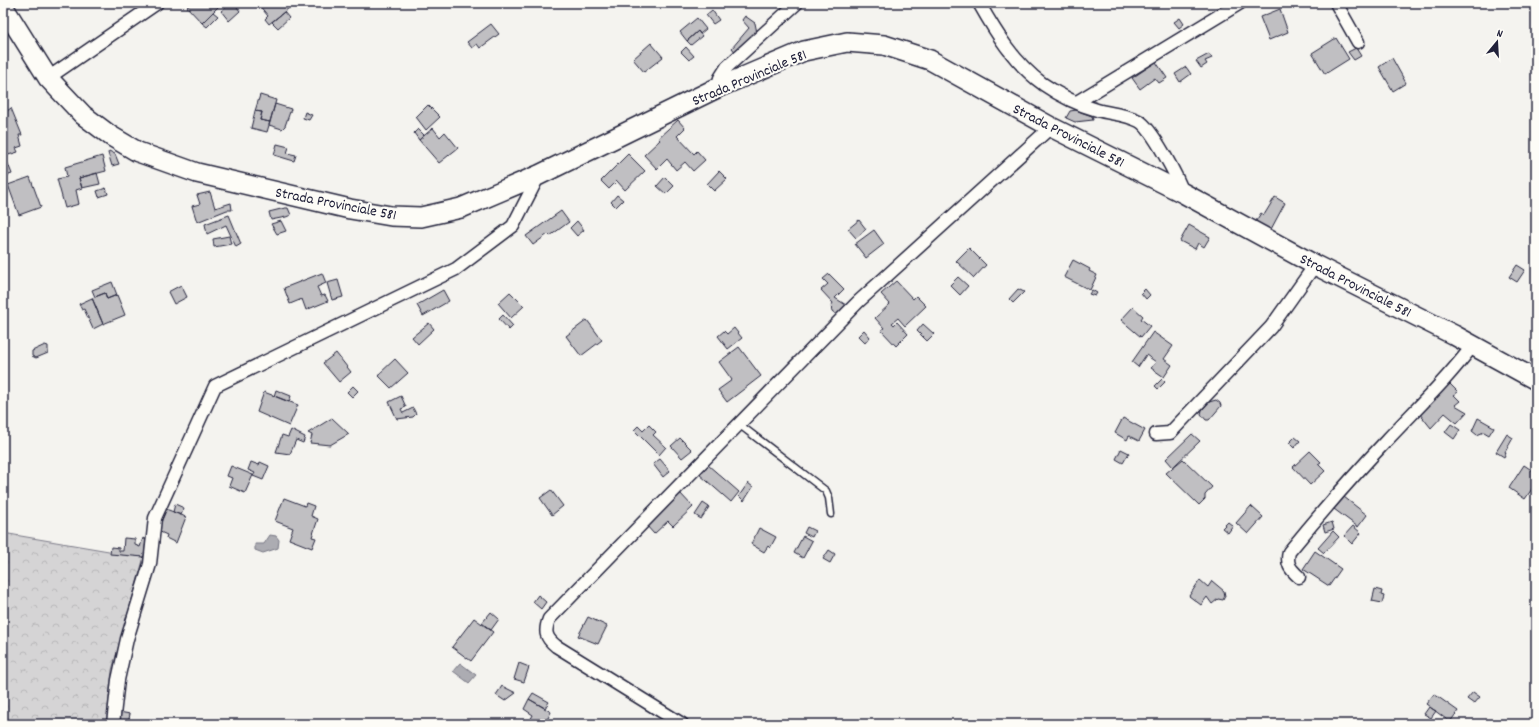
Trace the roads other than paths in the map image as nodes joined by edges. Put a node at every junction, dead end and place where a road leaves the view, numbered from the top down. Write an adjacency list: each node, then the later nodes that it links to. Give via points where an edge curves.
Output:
1 (157, 3): 8 (street)
2 (797, 3): 9 (street, via 727,67)
3 (979, 3): 10 (street, via 1014,57 1043,84)
4 (1240, 3): 10 (street)
5 (1336, 3): 7 (street)
6 (3, 6): 8 (main road, Strada Provinciale 581)
7 (1358, 42)
8 (48, 78): 12 (main road, Strada Provinciale 581, via 83,115 138,152 197,173 350,209 391,216 421,217 462,208)
9 (717, 88): 11 (main road, Strada Provinciale 581, via 804,51 847,42 884,45 930,60); 12 (main road, Strada Provinciale 581)
10 (1076, 102): 13 (street, via 1133,118 1144,124 1179,181)
11 (1050, 127): 13 (main road, Strada Provinciale 581); 17 (street, via 858,302)
12 (539, 175): 21 (street, via 513,226 456,269 215,386 154,518 150,564 127,639 118,680)
13 (1183, 193): 14 (main road, Strada Provinciale 581)
14 (1315, 265): 15 (main road, Strada Provinciale 581); 18 (street, via 1271,328 1170,433)
15 (1473, 345): 16 (main road, Strada Provinciale 581); 20 (street, via 1452,374 1381,446 1289,552 1289,566)
16 (1536, 380)
17 (740, 425): 19 (lane, via 826,491); 22 (street, via 549,619 545,629 547,639 556,646)
18 (1156, 434)
19 (831, 514)
20 (1299, 577)
21 (113, 724)
22 (682, 724)

